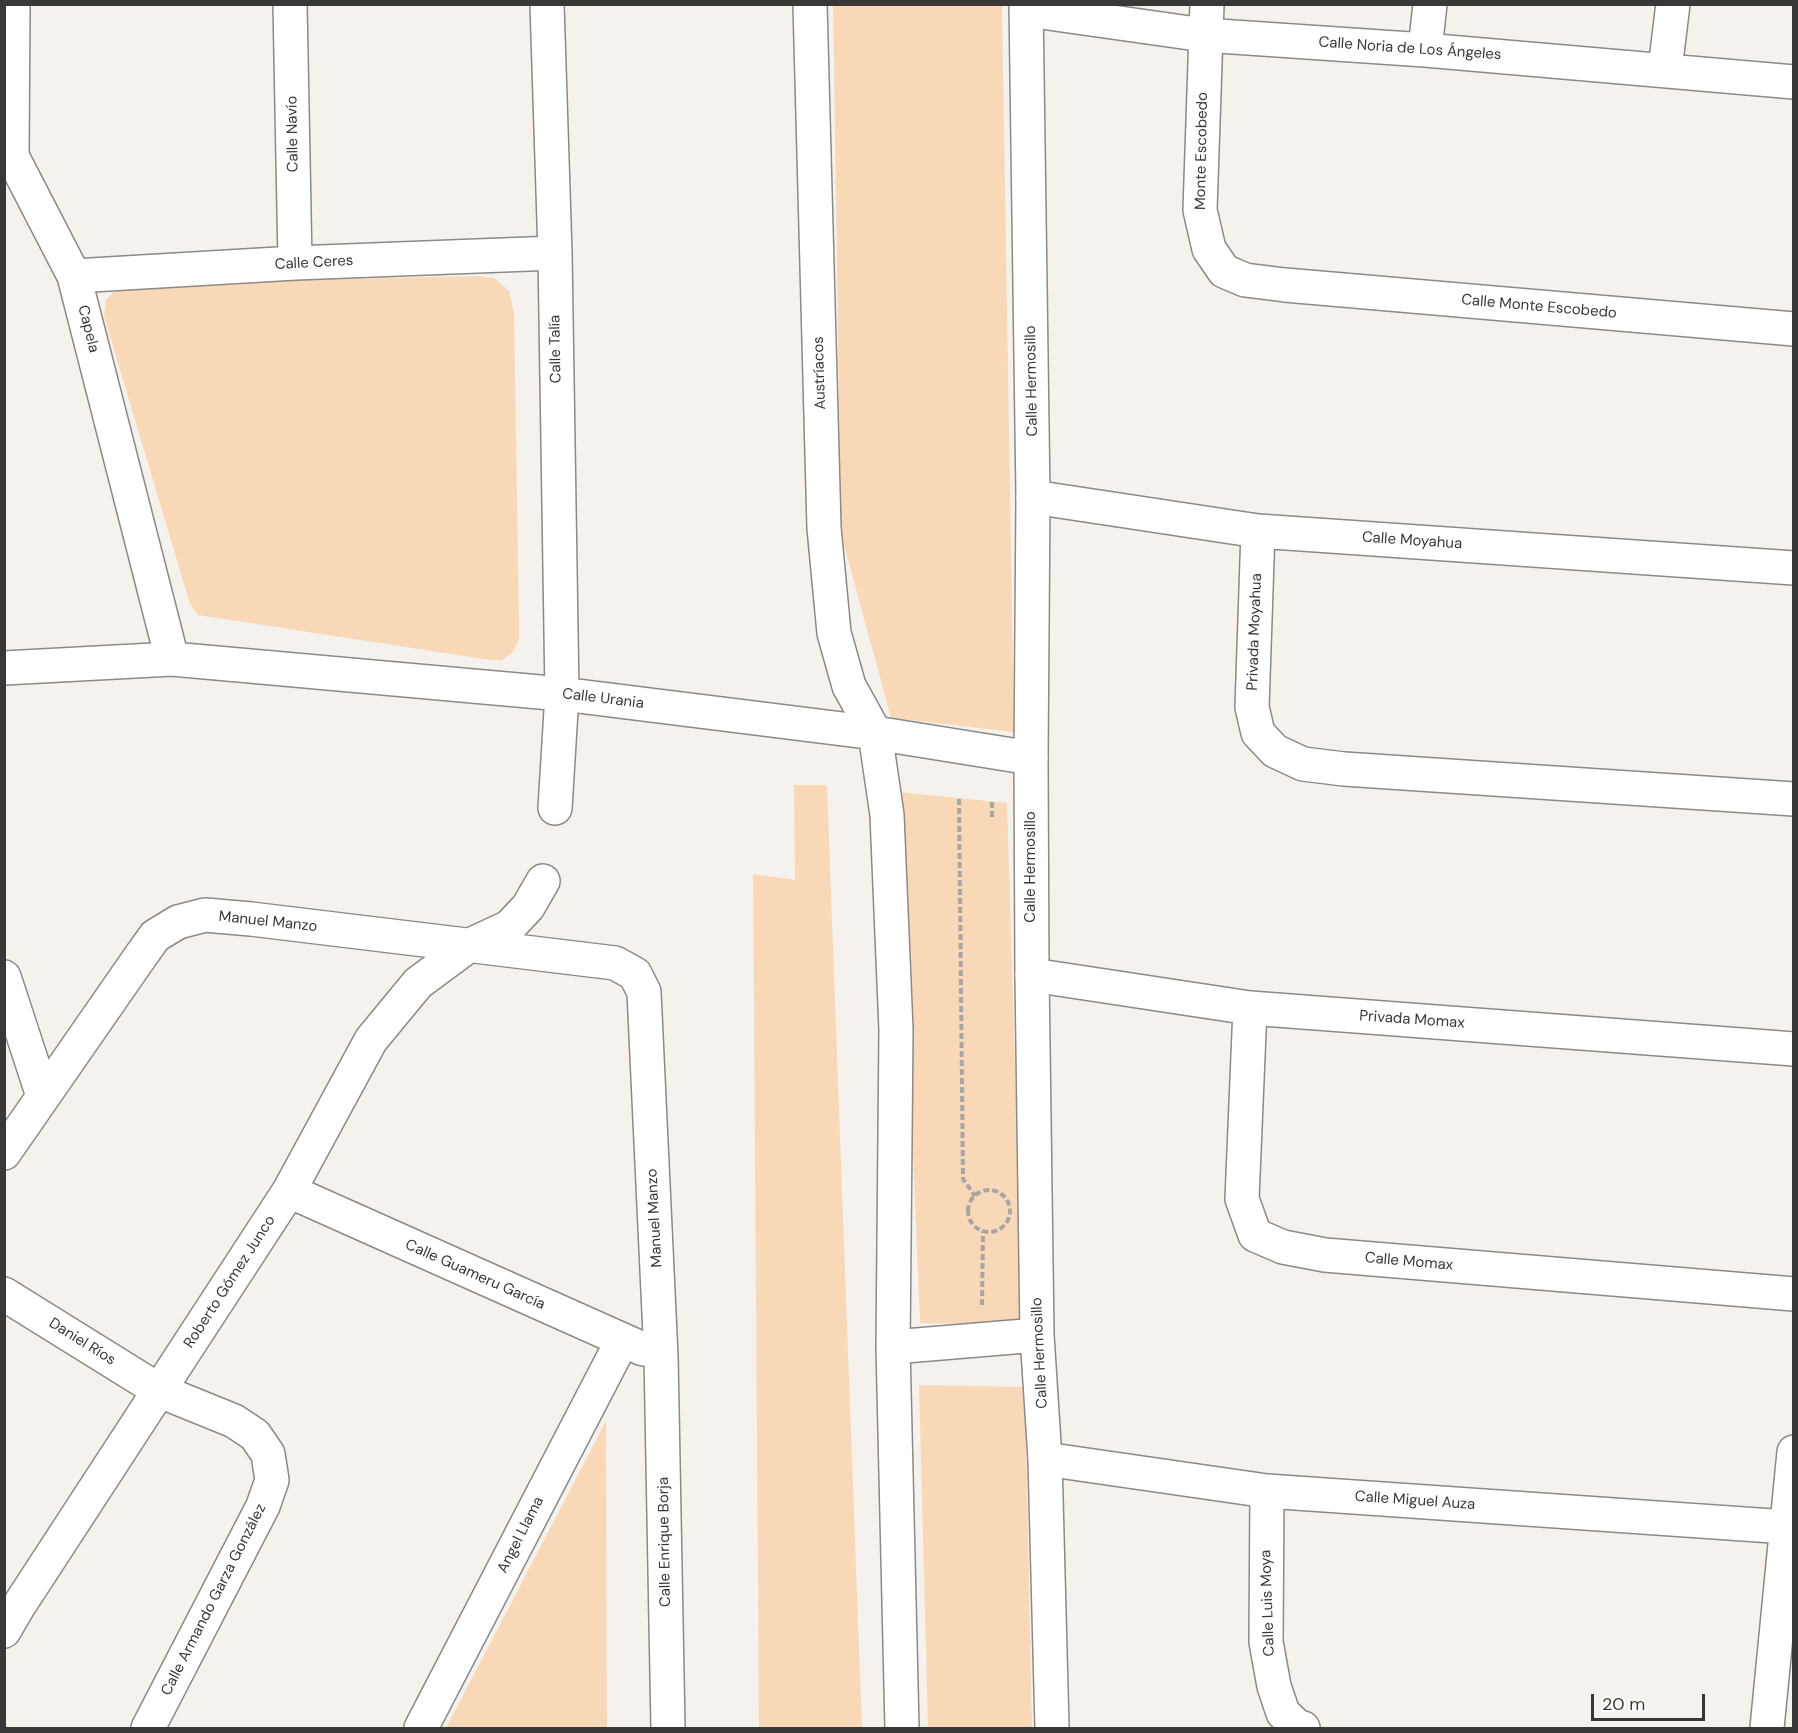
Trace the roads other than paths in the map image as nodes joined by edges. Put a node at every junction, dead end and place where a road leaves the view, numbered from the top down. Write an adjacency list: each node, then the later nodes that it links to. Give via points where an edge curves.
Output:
1 (13, 4): 12 (street, Capela)
2 (290, 4): 14 (street, Calle Navío)
3 (547, 4): 13 (street, Calle Talía)
4 (810, 4): 24 (street, Austríacos, via 824,528 834,633 849,686)
5 (1430, 4): 9 (street)
6 (1673, 4): 10 (street)
7 (1026, 7): 8 (street, Calle Noria de Los Ángeles); 18 (street, Calle Hermosillo)
8 (1205, 20): 9 (street, Calle Noria de Los Ángeles); 16 (street, Monte Escobedo, via 1200,210 1209,249 1224,271 1245,280)
9 (1425, 50): 10 (street, Calle Noria de Los Ángeles)
10 (1665, 69): 11 (street, Calle Noria de Los Ángeles)
11 (1794, 82)
12 (8, 150): 15 (street, Capela)
13 (555, 253): 14 (street, Calle Ceres); 23 (street, Calle Talía)
14 (296, 263): 15 (street, Calle Ceres)
15 (74, 276): 21 (street, Capela)
16 (1285, 285): 17 (street, Calle Monte Escobedo)
17 (1794, 329)
18 (1033, 497): 19 (street, Calle Moyahua); 25 (street, Calle Hermosillo)
19 (1258, 531): 20 (street, Calle Moyahua); 26 (street, Privada Moyahua, via 1252,707 1258,733 1275,751 1303,764 1323,767)
20 (1794, 568)
21 (172, 659): 22 (street, Calle Urania); 23 (street, Calle Urania)
22 (4, 668)
23 (562, 694): 24 (street, Calle Urania); 27 (street, Calle Talía)
24 (874, 733): 25 (street, Calle Urania); 41 (street, via 887,815 896,1030)
25 (1031, 758): 30 (street, Calle Hermosillo)
26 (1794, 799)
27 (555, 808)
28 (543, 881): 29 (street, Roberto Gómez Junco, via 528,907 509,927)
29 (468, 946): 34 (street, Manuel Manzo, via 205,915 178,922 155,936); 36 (street, Roberto Gómez Junco, via 418,983 371,1040); 42 (street, Manuel Manzo, via 615,963 635,974 644,992)
30 (1032, 975): 32 (street, Privada Momax); 39 (street, Calle Hermosillo)
31 (4, 976): 34 (street)
32 (1250, 1008): 33 (street, Privada Momax); 38 (street, Calle Momax, via 1242,1199 1255,1235 1283,1247 1325,1255)
33 (1794, 1049)
34 (43, 1096): 35 (street, Manuel Manzo)
35 (4, 1153)
36 (289, 1191): 40 (street, Calle Guameru García); 43 (street, Roberto Gómez Junco)
37 (4, 1294): 43 (street, Daniel Ríos)
38 (1794, 1294)
39 (1037, 1335): 41 (street); 45 (street, Calle Hermosillo)
40 (622, 1341): 42 (street, Calle Guameru García); 51 (street, Angel Llama)
41 (893, 1347): 53 (street)
42 (661, 1356): 52 (street, Calle Enrique Borja)
43 (160, 1391): 48 (street, Roberto Gómez Junco); 50 (street, Calle Armando Garza González, via 234,1421 255,1435 268,1454 272,1480 263,1506)
44 (1794, 1452): 47 (street)
45 (1045, 1459): 46 (street, Calle Miguel Auza); 54 (street, Calle Hermosillo)
46 (1267, 1491): 47 (street, Calle Miguel Auza); 49 (street, Calle Luis Moya, via 1266,1642 1274,1686)
47 (1787, 1527): 55 (street)
48 (9, 1612)
49 (1293, 1720)
50 (148, 1728)
51 (421, 1728)
52 (668, 1728)
53 (902, 1728)
54 (1052, 1728)
55 (1767, 1728)

